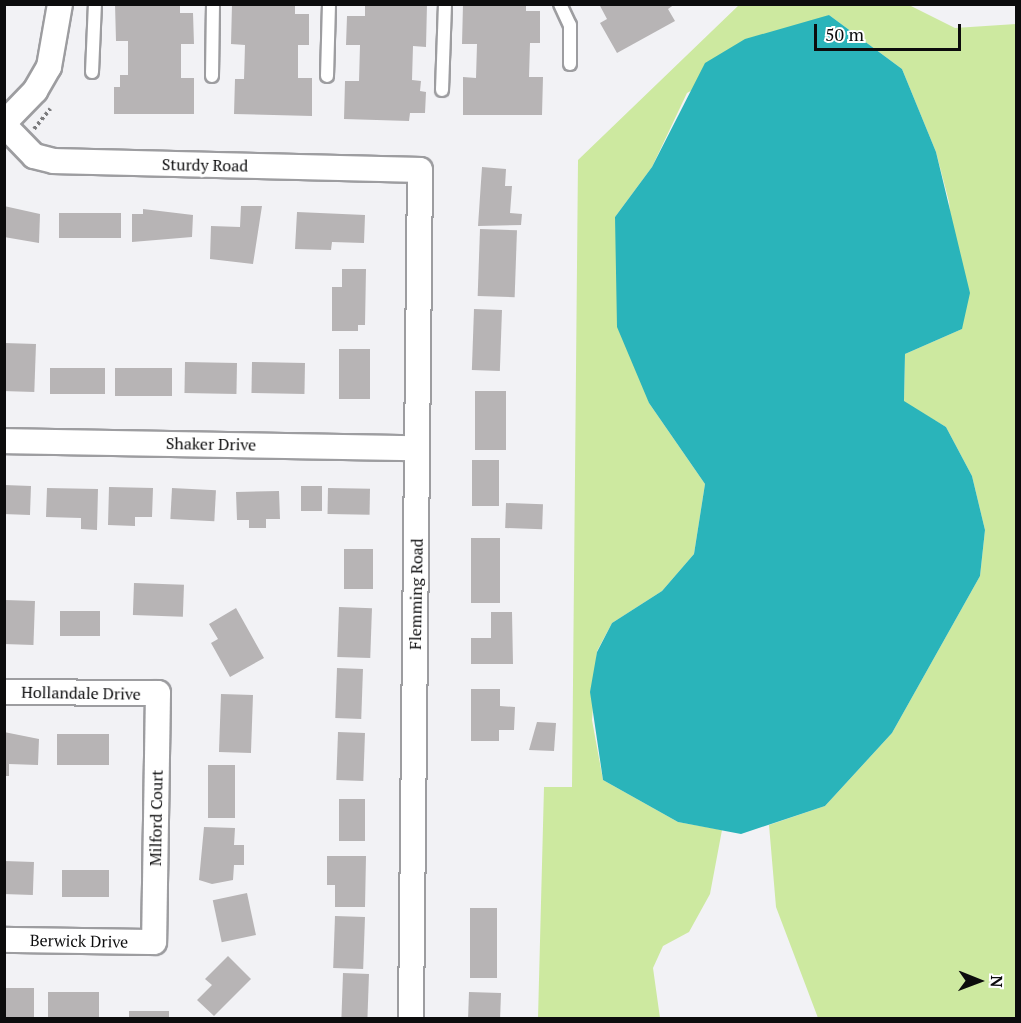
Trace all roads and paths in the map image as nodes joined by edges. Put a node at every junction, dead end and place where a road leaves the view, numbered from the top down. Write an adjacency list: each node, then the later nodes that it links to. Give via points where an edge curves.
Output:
1 (60, 4): 12 (street, Sturdy Road, via 49,67 35,91)
2 (94, 4): 8 (lane)
3 (213, 4): 9 (lane)
4 (328, 4): 10 (lane)
5 (445, 4): 11 (lane)
6 (560, 4): 7 (lane, via 570,25)
7 (570, 64)
8 (92, 72)
9 (212, 76)
10 (327, 76)
11 (442, 90)
12 (4, 124): 13 (street, Sturdy Road, via 34,156 54,161)
13 (420, 170): 15 (street, Flemming Road)
14 (4, 441): 15 (street, Shaker Drive)
15 (417, 448): 20 (street, Flemming Road)
16 (4, 692): 17 (street, Hollandale Drive)
17 (158, 693): 19 (street, Milford Court)
18 (4, 940): 19 (street, Berwick Drive)
19 (154, 942)
20 (411, 1018)

